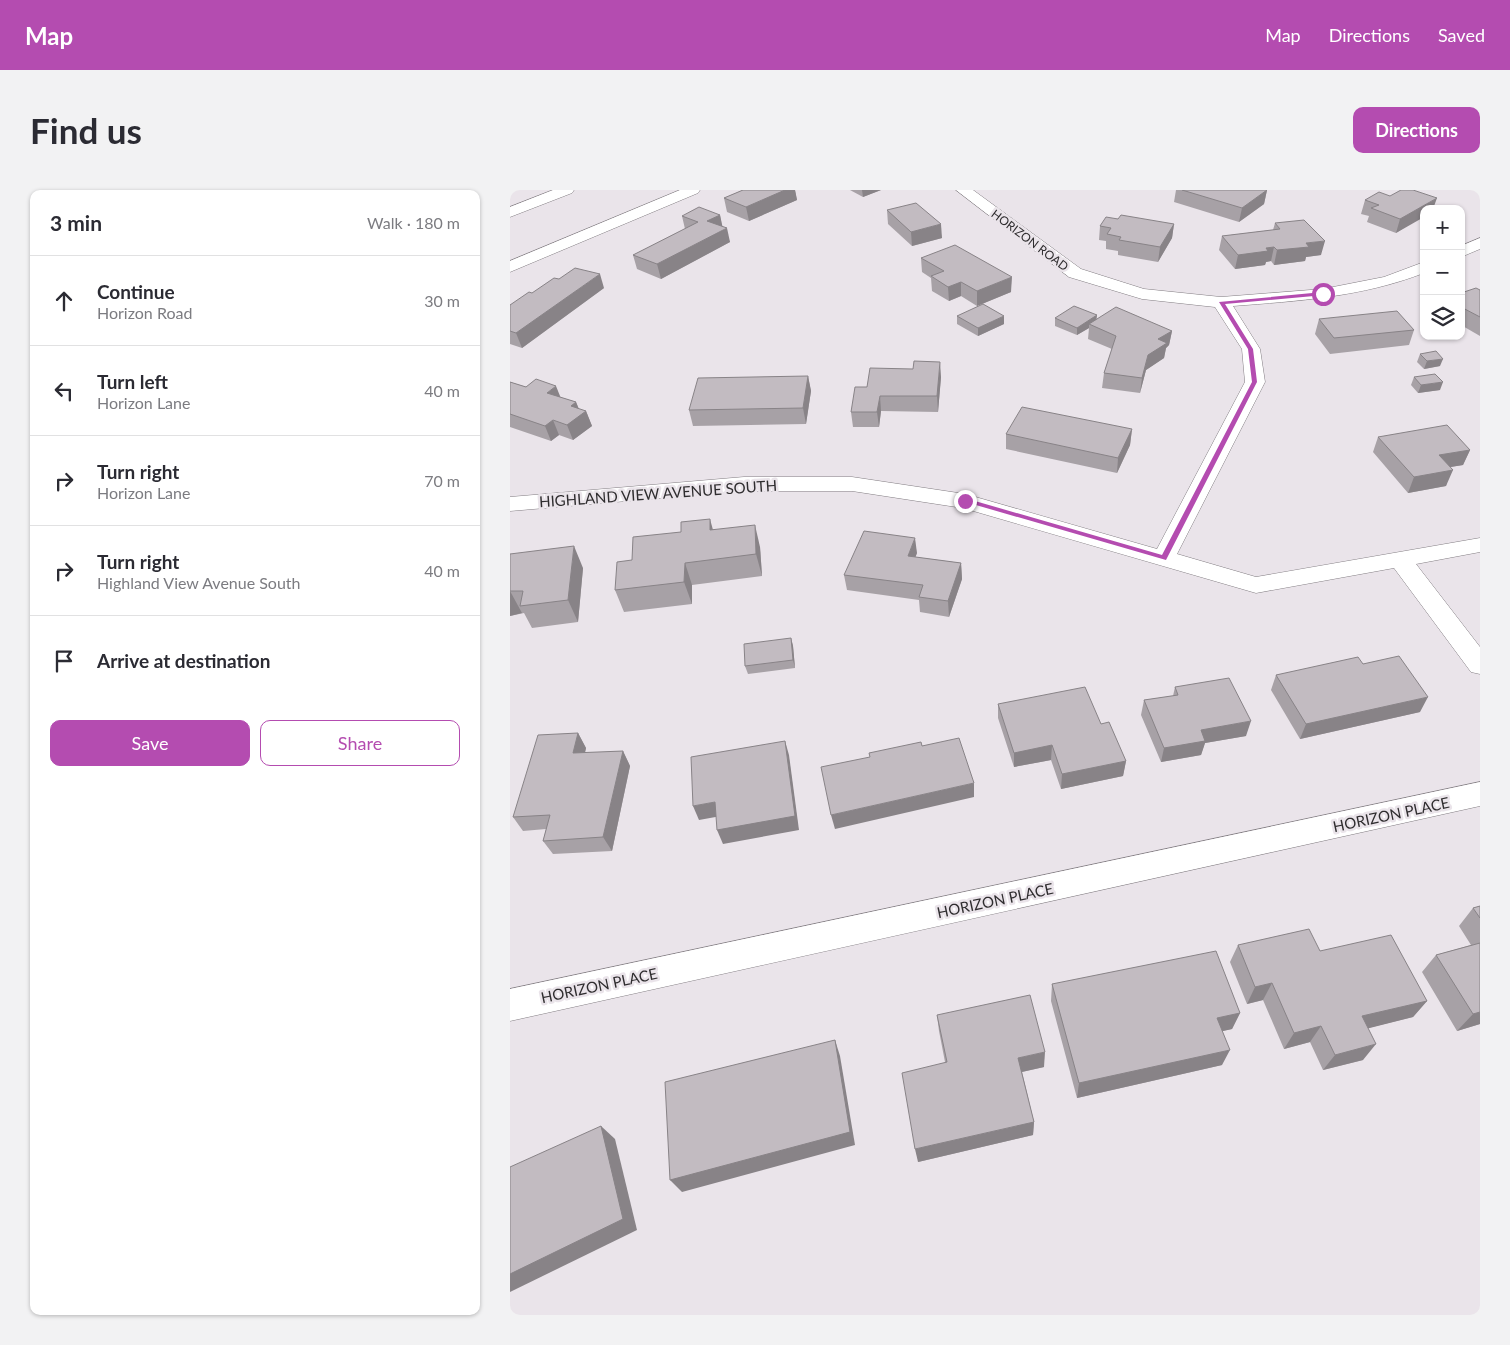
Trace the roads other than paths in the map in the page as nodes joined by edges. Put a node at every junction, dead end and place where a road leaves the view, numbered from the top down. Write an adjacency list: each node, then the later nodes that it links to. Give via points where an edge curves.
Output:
1 (567, 190): 4 (main road)
2 (694, 190): 7 (main road)
3 (963, 190): 9 (main road, HORIZON ROAD, via 1075,273 1142,294)
4 (510, 212)
5 (1480, 243): 6 (main road)
6 (1465, 250)
7 (510, 268)
8 (1420, 268): 9 (main road, HORIZON ROAD, via 1388,280 1323,294)
9 (1221, 302): 12 (main road, via 1251,349 1255,382)
10 (510, 504): 12 (main road, HIGHLAND VIEW AVENUE SOUTH, via 744,484 852,484 965,501)
11 (1480, 545): 13 (main road, HIGHLAND VIEW AVENUE SOUTH)
12 (1164, 558): 13 (main road, HIGHLAND VIEW AVENUE SOUTH, via 1256,584)
13 (1400, 559): 14 (main road)
14 (1480, 665)
15 (1480, 794): 16 (main road, HORIZON PLACE)
16 (510, 1005)

